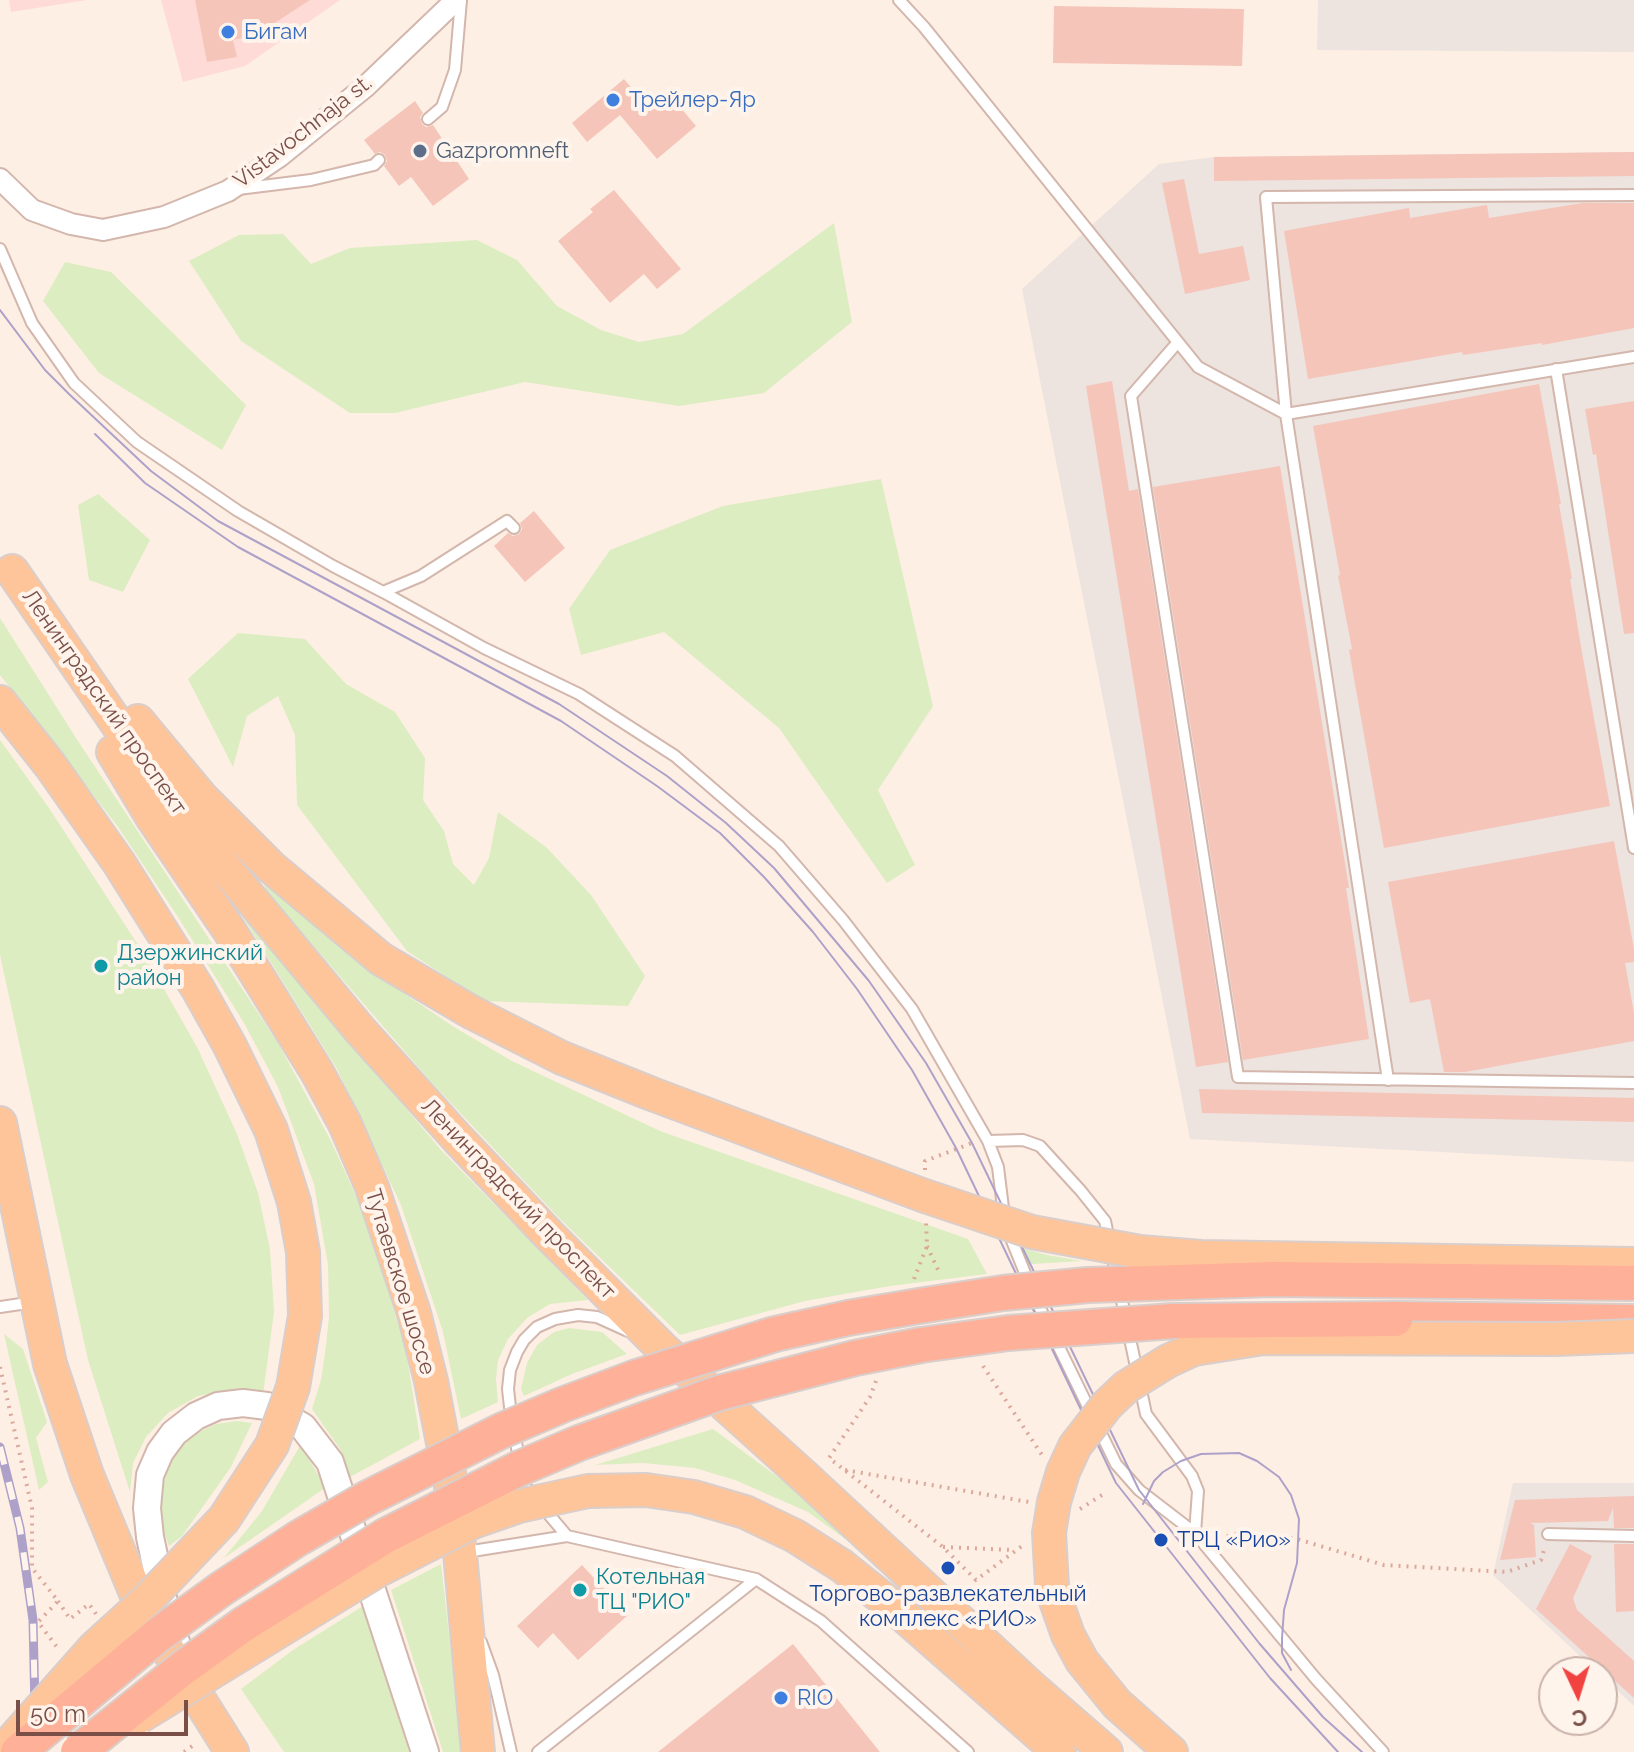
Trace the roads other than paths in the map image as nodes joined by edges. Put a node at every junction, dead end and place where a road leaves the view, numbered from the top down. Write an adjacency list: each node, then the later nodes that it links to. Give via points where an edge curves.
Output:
1 (458, 0): 3 (lane, via 455,70 442,107); 6 (street, Vistavochnaja st., via 365,87)
2 (899, 0): 9 (lane)
3 (428, 119)
4 (379, 160): 6 (lane, via 311,180)
5 (0, 179): 6 (street, Vistavochnaja st., via 32,210 103,230 164,217)
6 (228, 191)
7 (1634, 195): 12 (lane, via 1266,197)
8 (0, 249): 15 (lane, via 32,323 74,383 137,442 238,511)
9 (1178, 342): 12 (lane, via 1198,367); 18 (lane, via 1131,396 1238,1077)
10 (1634, 357): 11 (lane)
11 (1556, 369): 12 (lane); 17 (lane)
12 (1286, 414): 18 (lane)
13 (514, 528): 15 (lane, via 507,521 421,576)
14 (6, 559): 22 (main road, bridge, via 202,798 271,867 381,959 562,1058 1032,1232 1201,1257); 28 (main road, Ленинградский проспект, via 173,805 360,1030 548,1234); 33 (main road, Тутаевское шоссе, via 78,694 280,1009 345,1124 414,1313 450,1479)
15 (383, 592): 21 (lane, via 579,694 675,756 779,846 912,1009)
16 (0, 702): 37 (main road, bridge, via 119,863 198,989 259,1104 294,1202 303,1252 305,1316 293,1387 272,1445 224,1519 95,1647)
17 (1634, 848)
18 (1388, 1080): 19 (lane)
19 (1634, 1083)
20 (0, 1123): 24 (main road)
21 (988, 1141): 29 (lane, via 1017,1257 1116,1464 1139,1490); 29 (lane, via 1023,1140 1040,1146 1105,1221 1146,1414 1198,1491)
22 (1634, 1264)
23 (1634, 1283): 38 (highway, bridge, via 1273,1279 1088,1285 919,1306 775,1334 562,1405 368,1498 221,1589)
24 (36, 1302): 25 (lane); 36 (main road, via 50,1364 87,1475 143,1610)
25 (0, 1307)
26 (1634, 1322): 39 (highway, bridge, via 1271,1319 1086,1326 921,1345 719,1393 518,1469 385,1536 244,1624)
27 (1634, 1336): 48 (main road, bridge, via 1263,1338 1194,1349 1126,1387 1075,1446 1063,1472 1049,1533 1052,1586 1082,1661 1117,1704)
28 (662, 1348): 31 (lane, via 597,1317 578,1315 537,1327 517,1352 508,1389 524,1485); 47 (main road, Ленинградский проспект)
29 (1195, 1533): 49 (lane)
30 (1548, 1534): 32 (lane)
31 (567, 1536): 33 (lane); 34 (lane)
32 (1634, 1536)
33 (460, 1553): 35 (main road, Тутаевское шоссе)
34 (756, 1579): 44 (lane); 45 (lane, via 821,1621)
35 (463, 1592): 42 (main road, Тутаевское шоссе); 43 (lane, via 493,1675)
36 (192, 1691): 40 (main road); 41 (street, via 150,1537 150,1475 174,1433 196,1416 218,1406 267,1406 303,1427 330,1462)
37 (2, 1752)
38 (18, 1752)
39 (80, 1752): 46 (main road, bridge, via 377,1571 473,1522 559,1496 646,1490 745,1512 795,1536 896,1609)
40 (232, 1752)
41 (425, 1752)
42 (478, 1752)
43 (511, 1752)
44 (538, 1752)
45 (968, 1752)
46 (1059, 1752)
47 (1106, 1752)
48 (1171, 1752)
49 (1383, 1752)

